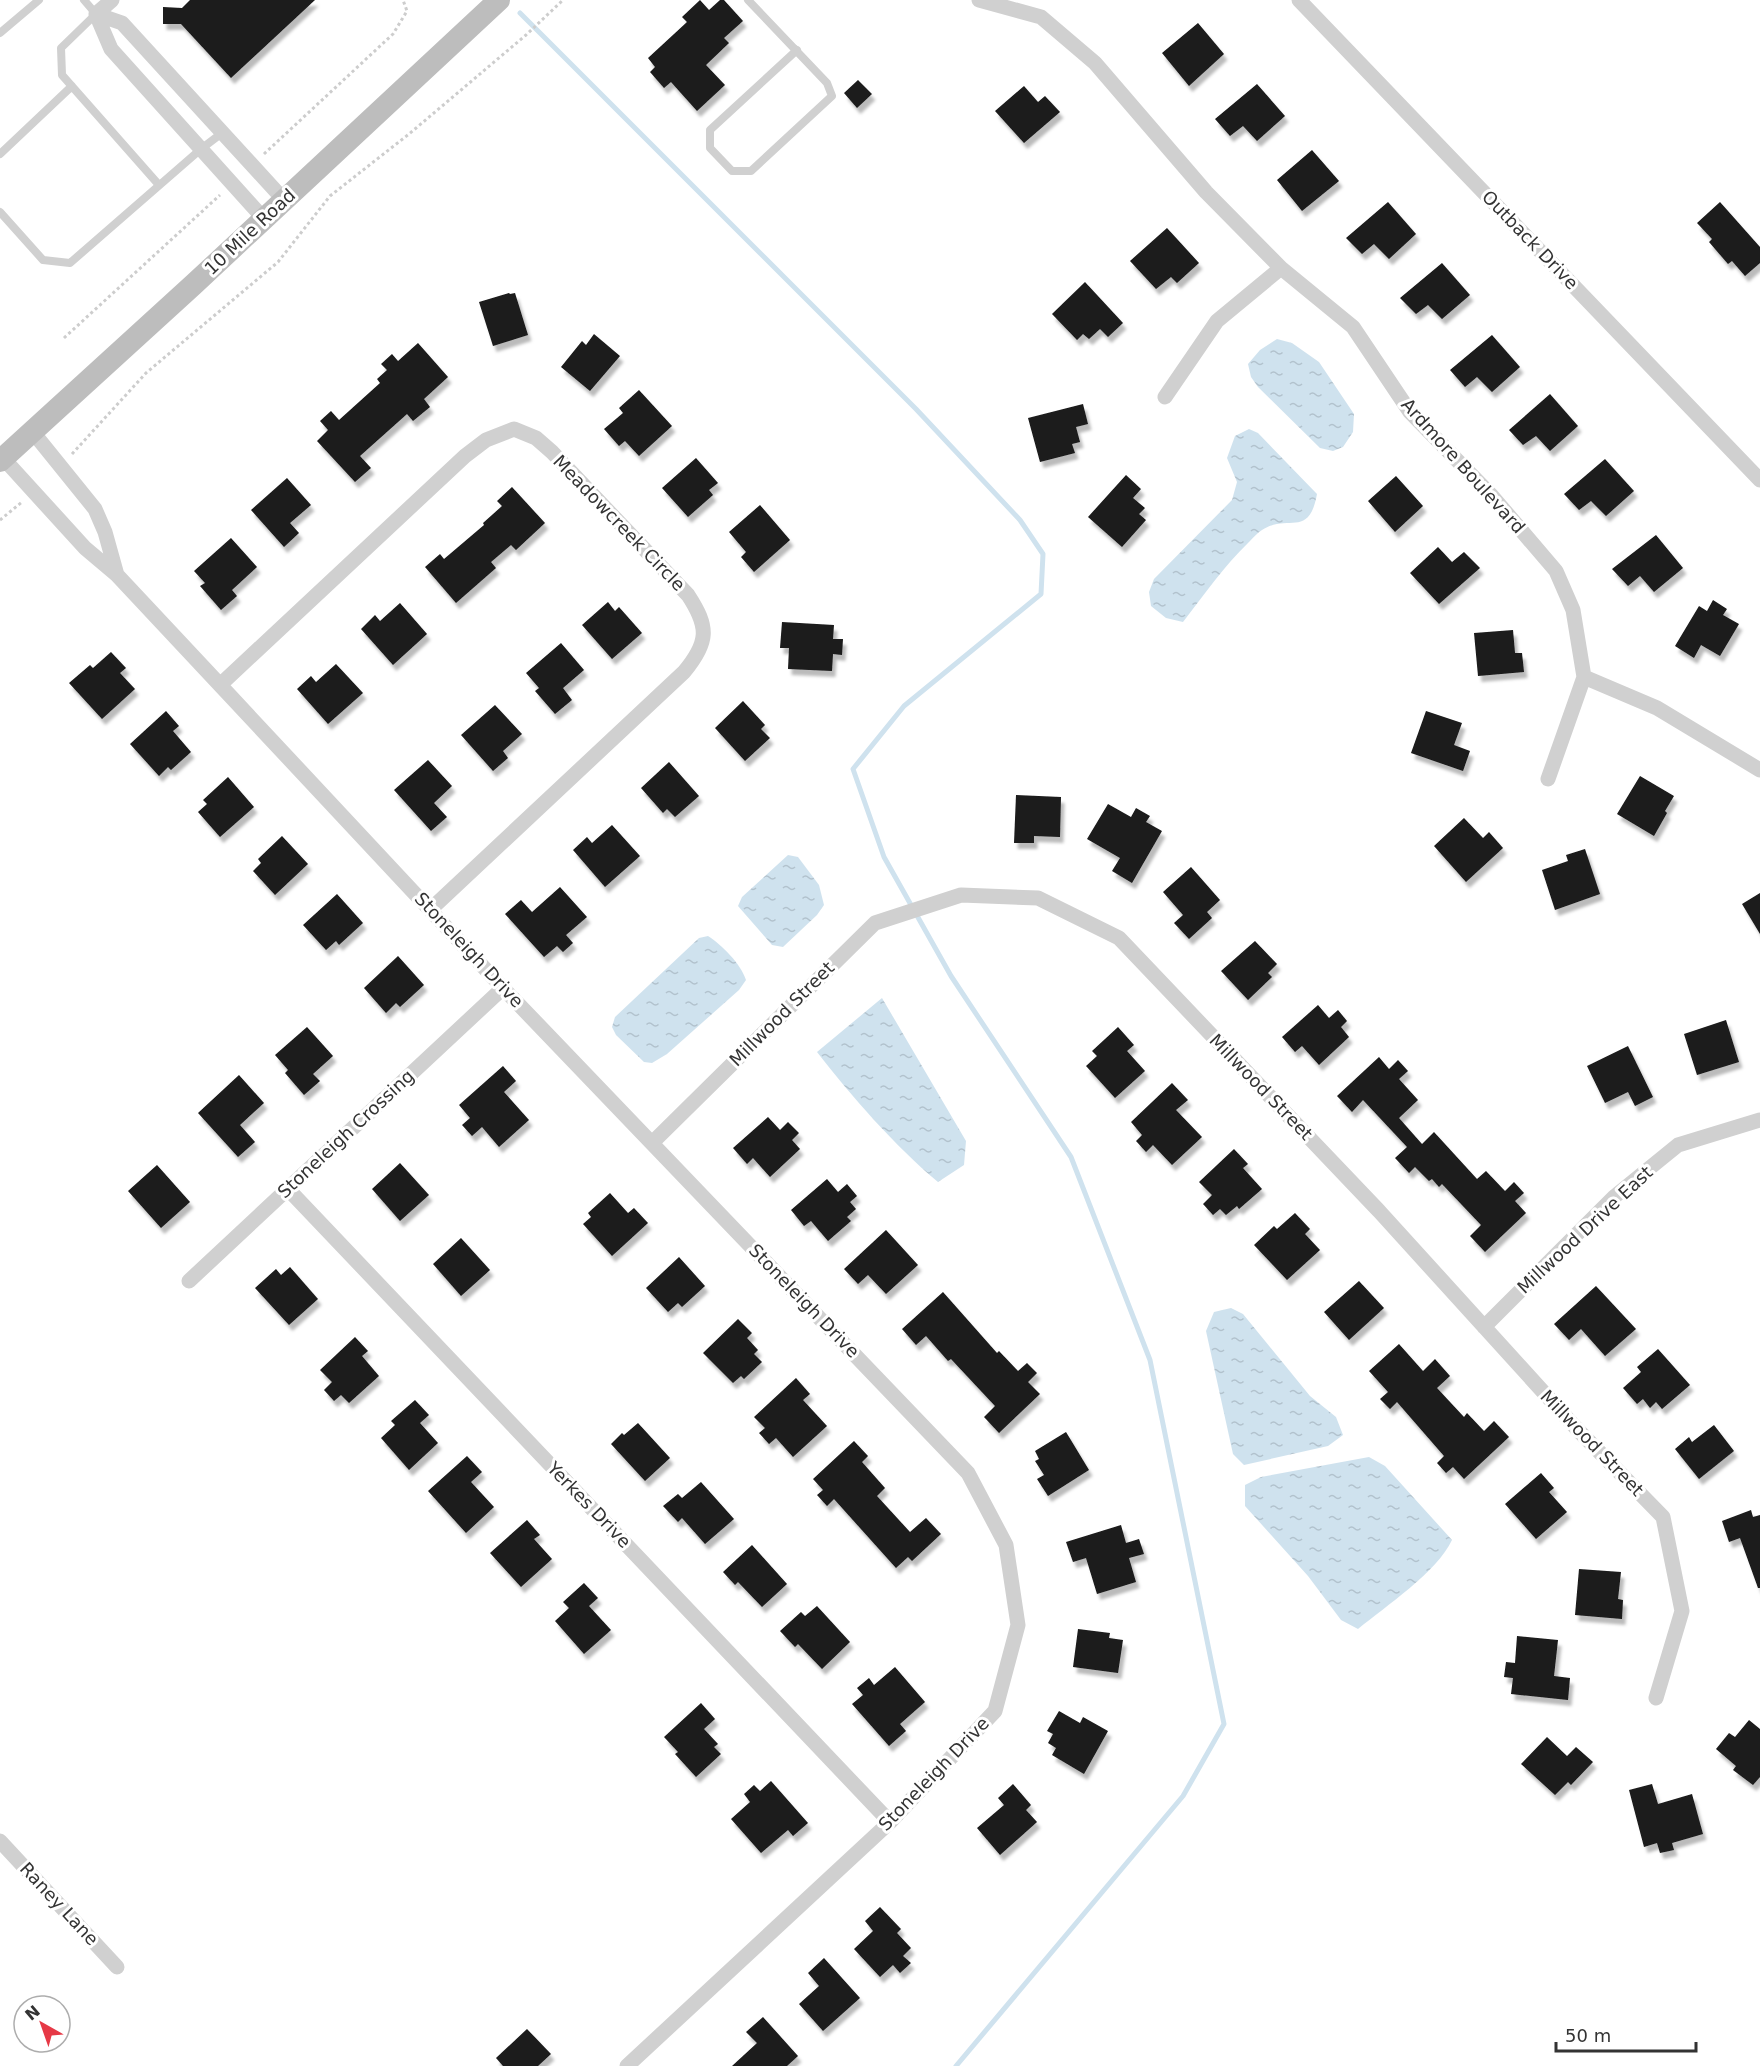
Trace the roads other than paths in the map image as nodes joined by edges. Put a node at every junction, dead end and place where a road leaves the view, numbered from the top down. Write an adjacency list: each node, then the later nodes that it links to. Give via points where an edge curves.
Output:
1 (39, 0): 9 (lane)
2 (84, 0): 8 (lane)
3 (111, 0): 8 (street)
4 (748, 0): 10 (lane)
5 (979, 0): 19 (street, Ardmore Boulevard, via 1041,17 1095,63 1206,192)
6 (1299, 0): 23 (street, Outback Drive)
7 (497, 1): 16 (main road, 10 Mile Road)
8 (96, 14): 11 (lane, via 62,48 62,75); 12 (street, via 122,23); 13 (street, via 111,49)
9 (0, 33)
10 (797, 50): 10 (lane, via 827,83 832,96 751,171 732,171 710,148 710,130)
11 (72, 86): 14 (lane); 15 (lane)
12 (222, 132): 13 (lane); 16 (street)
13 (201, 149): 15 (lane); 18 (street)
14 (0, 154)
15 (159, 185): 17 (lane, via 70,263 42,260)
16 (284, 200): 18 (main road, 10 Mile Road)
17 (0, 212)
18 (264, 219): 21 (main road, 10 Mile Road)
19 (1281, 268): 20 (street, via 1217,321); 25 (street, Ardmore Boulevard, via 1353,327 1410,412 1492,496 1557,571 1573,610)
20 (1165, 397)
21 (32, 432): 22 (main road, 10 Mile Road); 24 (street, Stoneleigh Drive, via 95,509)
22 (1, 460): 24 (street, Stoneleigh Drive, via 85,548)
23 (1760, 480)
24 (117, 575): 26 (street, Stoneleigh Drive)
25 (1584, 677): 27 (street, via 1657,708); 28 (street, Ardmore Boulevard)
26 (220, 685): 29 (street, Stoneleigh Drive); 29 (street, Meadowcreek Circle, via 465,456 486,440 514,429 536,438 552,452 688,595 700,613 704,635 698,656)
27 (1760, 770)
28 (1548, 779)
29 (431, 909): 30 (street, Stoneleigh Drive)
30 (503, 988): 32 (street, Stoneleigh Drive); 33 (street, Stoneleigh Crossing)
31 (1760, 1120): 35 (street, Millwood Drive East, via 1678,1145 1614,1197)
32 (653, 1142): 35 (street, Millwood Street, via 875,923 961,895 1038,898 1119,938); 37 (street, Stoneleigh Drive, via 968,1473 1006,1545 1018,1625 995,1711)
33 (287, 1188): 34 (street, Stoneleigh Crossing); 37 (street, Yerkes Drive)
34 (189, 1281)
35 (1484, 1327): 36 (street, Millwood Street, via 1664,1517 1682,1611)
36 (1656, 1698)
37 (890, 1822): 40 (street, Stoneleigh Drive)
38 (0, 1840): 39 (street, Raney Lane)
39 (117, 1967)
40 (627, 2066)

